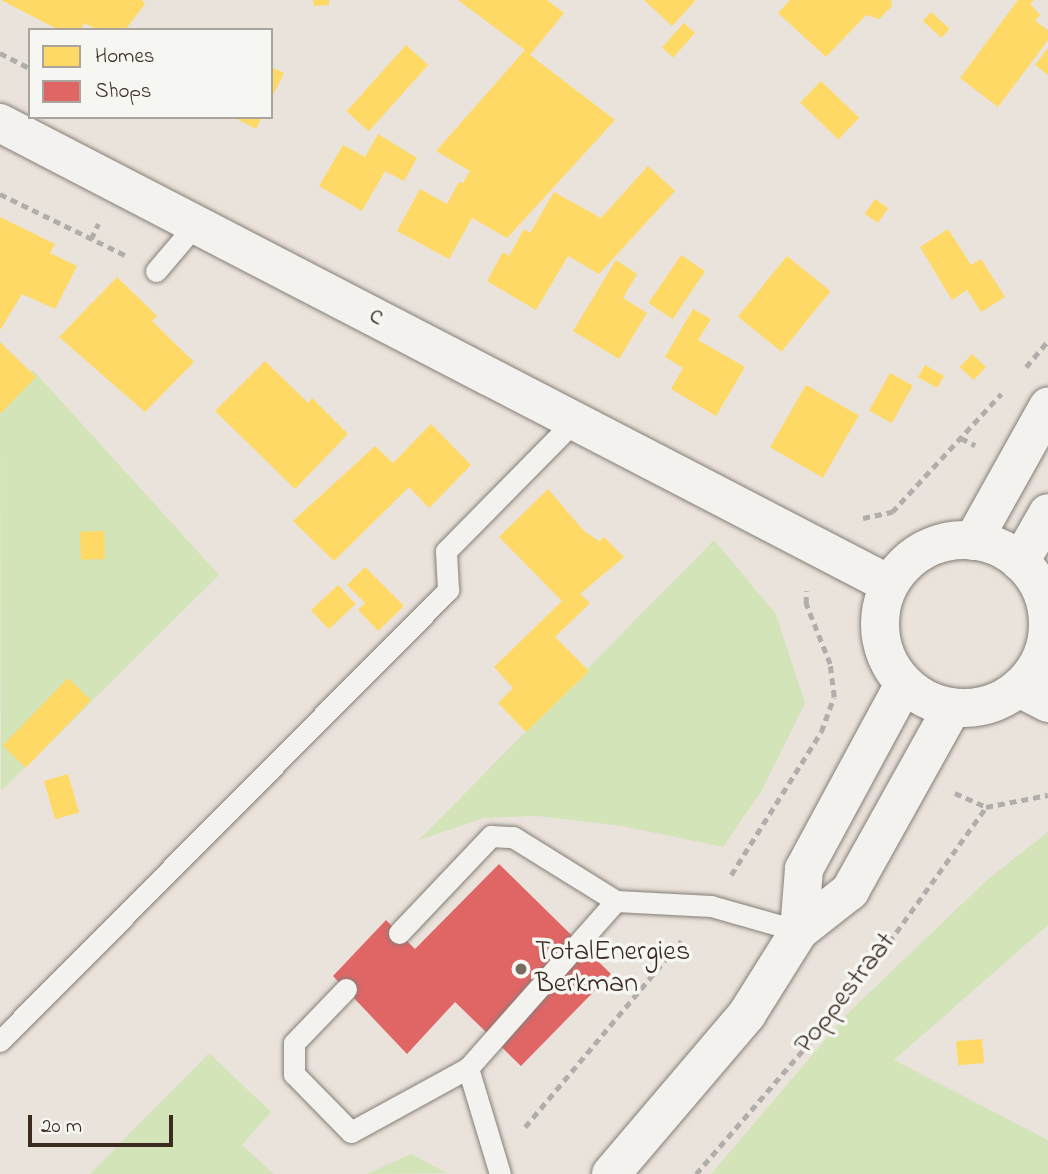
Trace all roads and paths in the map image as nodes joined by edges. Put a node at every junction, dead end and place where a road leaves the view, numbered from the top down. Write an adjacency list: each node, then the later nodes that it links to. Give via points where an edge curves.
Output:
1 (0, 53): 2 (path)
2 (28, 67)
3 (0, 123): 5 (street, c)
4 (0, 194): 6 (path)
5 (195, 225): 6 (lane); 8 (street, c)
6 (156, 271)
7 (1048, 407): 10 (street)
8 (574, 421): 12 (street, c); 24 (lane, via 446,551 448,590)
9 (1048, 513): 11 (street)
10 (973, 541): 11 (street, via 999,548); 12 (street, via 948,541 925,549 905,563)
11 (1020, 562): 13 (street, via 1044,601)
12 (889, 584): 14 (street, via 880,609 880,636 888,663)
13 (1047, 647): 15 (street, via 1035,669)
14 (904, 684): 16 (street, via 925,700); 21 (street, via 804,869)
15 (1033, 696): 16 (street)
16 (952, 708): 21 (street, via 850,891)
17 (821, 732): 20 (path)
18 (1048, 795): 28 (path, Poppestraat, via 986,807 854,991)
19 (616, 901): 20 (lane); 22 (lane, via 513,837 491,836); 25 (lane)
20 (711, 906): 21 (lane); 26 (path)
21 (799, 931): 27 (street, via 747,1014)
22 (399, 933)
23 (346, 989): 25 (lane, via 295,1043 294,1074 351,1132)
24 (0, 1041)
25 (468, 1068): 26 (lane)
26 (498, 1167)
27 (611, 1174)
28 (696, 1174)

